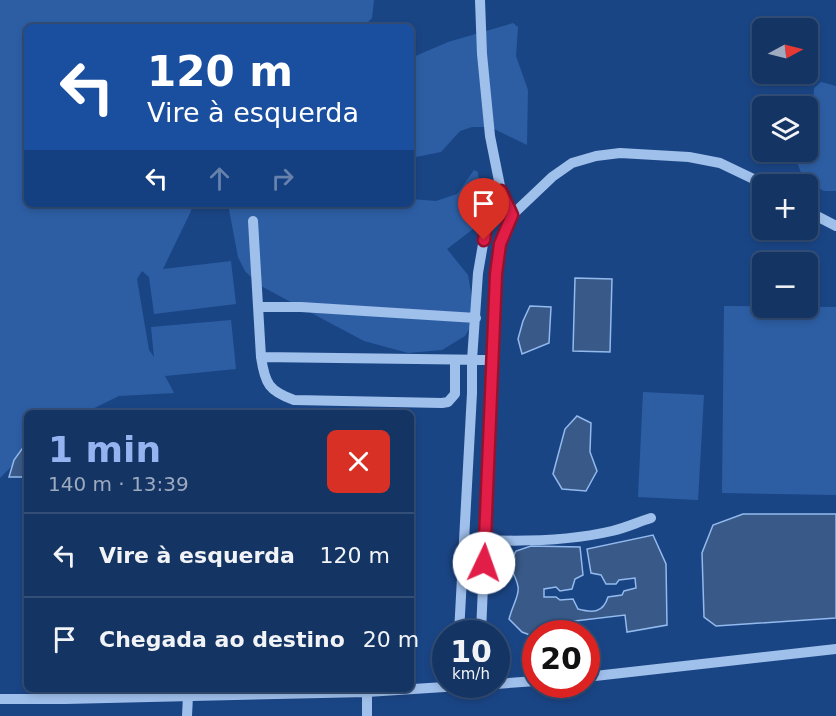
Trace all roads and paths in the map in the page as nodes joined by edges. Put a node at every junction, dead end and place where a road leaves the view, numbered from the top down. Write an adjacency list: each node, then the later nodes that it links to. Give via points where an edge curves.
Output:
1 (480, 0): 3 (street, via 490,136)
2 (752, 178): 4 (street, via 720,163 689,157 620,153 596,156 572,163 552,177)
3 (501, 191): 4 (street); 9 (street, via 487,221 478,273)
4 (512, 215): 13 (street, via 500,244 496,274)
5 (818, 217): 7 (street)
6 (252, 220): 8 (street)
7 (836, 226)
8 (258, 307): 9 (street); 10 (street)
9 (476, 318): 12 (street)
10 (261, 357): 11 (street); 11 (street, via 264,378 271,388 294,400 442,403 455,394)
11 (455, 360): 12 (street)
12 (472, 360): 13 (street); 15 (street)
13 (494, 360): 16 (street)
14 (651, 518): 16 (street, via 612,531 568,538)
15 (464, 539): 16 (street); 17 (street)
16 (485, 540): 18 (street)
17 (460, 620)
18 (482, 620)
19 (836, 649): 20 (street)
20 (600, 674)
21 (432, 687): 22 (street)
22 (414, 688)
23 (367, 692): 24 (street); 27 (street)
24 (188, 696): 25 (street); 26 (street)
25 (0, 699)
26 (187, 716)
27 (367, 716)

